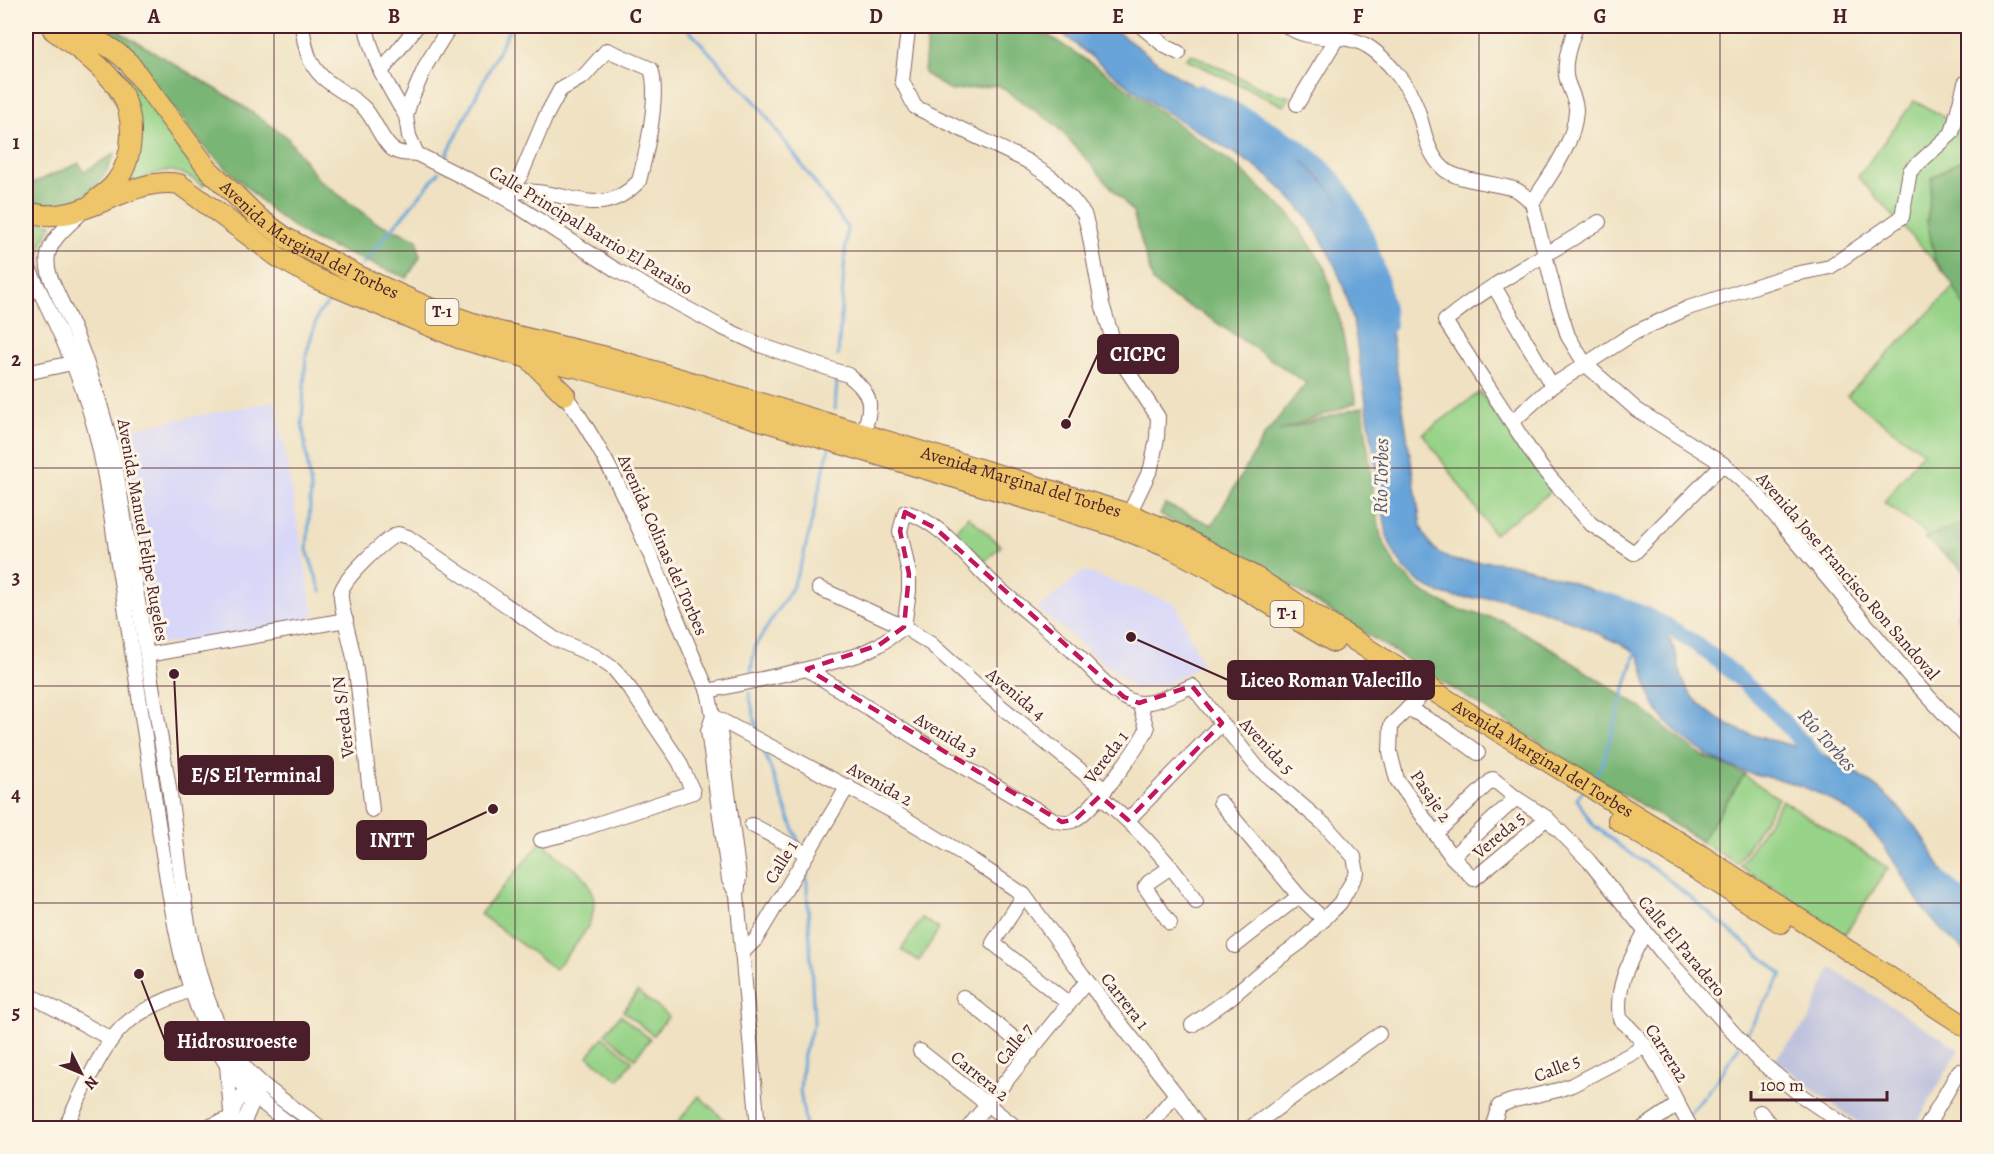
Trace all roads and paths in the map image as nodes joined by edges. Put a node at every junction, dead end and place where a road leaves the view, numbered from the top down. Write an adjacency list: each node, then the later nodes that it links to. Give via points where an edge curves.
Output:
1 (46, 26): 20 (highway, via 95,63 119,89 131,124 130,147 117,182)
2 (54, 26): 34 (highway, Avenida Marginal del Torbes / T-1, via 92,38 119,53 208,169 260,219 320,258 432,309 496,331 612,358)
3 (302, 26): 17 (street, via 312,64 325,81 366,110 390,147 400,153)
4 (366, 26): 13 (street)
5 (417, 26): 13 (street)
6 (450, 26): 16 (street, via 426,65)
7 (907, 26): 36 (street, via 902,81 915,107 1027,161 1052,178 1084,214 1113,340 1125,367 1158,417 1151,468)
8 (1141, 26): 12 (street)
9 (1287, 26): 11 (street, via 1304,35)
10 (1576, 26): 19 (street, via 1567,52 1566,76 1576,109 1571,136)
11 (1337, 38): 15 (street); 19 (street, via 1358,40 1372,49 1404,83 1416,104 1431,154 1445,171 1516,190)
12 (1179, 53)
13 (381, 72): 16 (street)
14 (1965, 83): 28 (street, via 1952,133 1910,171 1902,217 1830,267 1688,308 1634,333)
15 (1297, 104)
16 (406, 116): 17 (street)
17 (417, 154): 18 (street, Calle Principal Barrio El Paraiso)
18 (505, 198): 18 (street, via 521,175 560,90 584,76 607,50 651,69 652,112 639,181 634,186 614,200 603,202 520,191); 34 (street, Calle Principal Barrio El Paraiso, via 616,270 723,328 848,375 868,394 870,412)
19 (1532, 203): 23 (street, Avenida Jose Francisco Ron Sandoval)
20 (89, 206): 21 (highway, T-1, via 48,216); 26 (highway, Avenida Marginal del Torbes / T-1, via 150,184 179,184 278,257 317,279 461,339); 40 (street, Avenida Manuel Felipe Rugeles, via 56,237 47,264 82,350 106,424)
21 (26, 211)
22 (1599, 222): 23 (street)
23 (1545, 253): 25 (street); 28 (street, Avenida Jose Francisco Ron Sandoval, via 1568,336)
24 (26, 263): 27 (street, Avenida Manuel Felipe Rugeles)
25 (1494, 286): 31 (street); 33 (street, via 1445,321)
26 (528, 358): 29 (highway, Avenida Marginal del Torbes / T-1); 32 (highway)
27 (72, 363): 30 (street); 76 (street, Avenida Manuel Felipe Rugeles, via 94,424 106,479 150,777)
28 (1585, 364): 31 (street); 35 (street, Avenida Jose Francisco Ron Sandoval, via 1637,410)
29 (579, 368): 32 (highway, via 570,374); 34 (highway, Avenida Marginal del Torbes / T-1)
30 (26, 373)
31 (1552, 386): 33 (street)
32 (565, 395): 42 (street, Avenida Colinas del Torbes, via 587,426 635,520)
33 (1512, 422): 35 (street, via 1566,497 1591,524 1634,554)
34 (861, 441): 36 (highway, Avenida Marginal del Torbes / T-1); 43 (highway, Avenida Marginal del Torbes / T-1, via 1172,549 1252,593)
35 (1724, 464): 47 (street, Avenida Jose Francisco Ron Sandoval, via 1756,494 1912,679)
36 (1130, 514): 81 (highway, Avenida Marginal del Torbes / T-1, via 1179,535 1257,578 1702,856)
37 (819, 588): 39 (street, Avenida 4)
38 (346, 620): 40 (street); 50 (street, Vereda S/N, via 341,592 347,581 387,539 398,534 408,537 555,639 614,669 679,761); 55 (street, Vereda S/N, via 355,662)
39 (904, 627): 41 (street, via 879,645); 44 (street, via 909,574 900,531 905,512 921,516 1108,686); 51 (street, Avenida 4, via 931,644)
40 (147, 655): 90 (street, Avenida Manuel Felipe Rugeles, via 199,976 222,1033 240,1062)
41 (807, 669): 42 (street); 58 (street, Avenida 3, via 1054,820)
42 (708, 691): 45 (street, Avenida Colinas del Torbes)
43 (1415, 702): 48 (street); 60 (street, Pasaje 2, via 1391,725 1390,752 1396,780); 84 (highway, Avenida Marginal del Torbes / T-1, via 1468,728)
44 (1139, 703): 46 (street, Avenida 5, via 1192,686); 51 (street, Vereda 1, via 1147,729)
45 (713, 716): 49 (street, Avenida 2); 54 (street, Avenida Colinas del Torbes, via 708,731); 66 (street, Avenida Colinas del Torbes, via 720,732 739,877)
46 (1222, 723): 57 (street); 70 (street, Avenida 5, via 1257,767 1325,825 1354,857 1357,873 1340,903)
47 (1968, 739)
48 (1478, 753)
49 (848, 786): 62 (street, Calle 1); 67 (street, Avenida 2)
50 (693, 792): 54 (street); 61 (street)
51 (1102, 793): 57 (street, Avenida 4); 58 (street, Vereda 1)
52 (1516, 798): 56 (street, Calle El Paradero); 60 (street, Calle El Paradero, via 1493,779); 63 (street)
53 (1221, 802): 68 (street)
54 (719, 806): 66 (street, Avenida Colinas del Torbes, via 729,880)
55 (372, 810)
56 (1546, 818): 65 (street, Vereda 5); 72 (street, Calle El Paradero, via 1589,861)
57 (1128, 820): 64 (street, Avenida 4)
58 (1070, 822)
59 (752, 825): 62 (street)
60 (1435, 834): 63 (street, Pasaje 2)
61 (541, 840)
62 (807, 854): 74 (street, Calle 1, via 756,939)
63 (1452, 857): 65 (street, Pasaje 2)
64 (1171, 867): 69 (street, Avenida 4); 71 (street, via 1145,888)
65 (1474, 879)
66 (737, 895): 74 (street, Avenida Colinas del Torbes)
67 (1024, 895): 75 (street, Carrera 1); 79 (street, via 993,943)
68 (1299, 896): 70 (street); 73 (street)
69 (1196, 902)
70 (1324, 920): 80 (street, Avenida 5)
71 (1170, 923)
72 (1645, 932): 85 (street, Carrera2, via 1627,965 1617,1003 1620,1019); 112 (street, Calle El Paradero, via 1755,1057 1798,1094)
73 (1235, 946)
74 (742, 953): 102 (street, Avenida Colinas del Torbes)
75 (1087, 981): 79 (street, Calle 7); 92 (street, Carrera 1)
76 (190, 990): 83 (street, via 128,1021); 88 (street, Avenida Manuel Felipe Rugeles)
77 (26, 993): 83 (street)
78 (963, 996): 87 (street)
79 (1070, 1004): 87 (street, Calle 7)
80 (1192, 1025)
81 (1968, 1028)
82 (1379, 1034): 107 (street)
83 (111, 1039): 97 (street)
84 (1968, 1041)
85 (1646, 1046): 94 (street, Carrera2); 108 (street, Calle 5, via 1572,1085 1499,1106)
86 (920, 1051): 93 (street, Carrera 2)
87 (1031, 1052): 93 (street, Calle 7)
88 (227, 1066): 91 (street, Avenida Manuel Felipe Rugeles); 96 (street)
89 (1959, 1071): 113 (street)
90 (260, 1081): 91 (street); 101 (street, Avenida Manuel Felipe Rugeles)
91 (252, 1094): 96 (street); 99 (street); 100 (street, Avenida Manuel Felipe Rugeles)
92 (1176, 1094): 105 (street); 106 (street, Carrera 1)
93 (987, 1105): 103 (street, Calle 7); 104 (street, Carrera 2)
94 (1677, 1105): 109 (street); 110 (street, Carrera2)
95 (1760, 1112): 111 (street)
96 (231, 1119): 98 (street)
97 (64, 1128)
98 (205, 1128)
99 (243, 1128)
100 (295, 1128)
101 (321, 1128)
102 (758, 1128)
103 (968, 1128)
104 (1017, 1128)
105 (1147, 1128)
106 (1199, 1128)
107 (1250, 1128)
108 (1492, 1128)
109 (1643, 1128)
110 (1691, 1128)
111 (1773, 1128)
112 (1849, 1128)
113 (1926, 1128)

